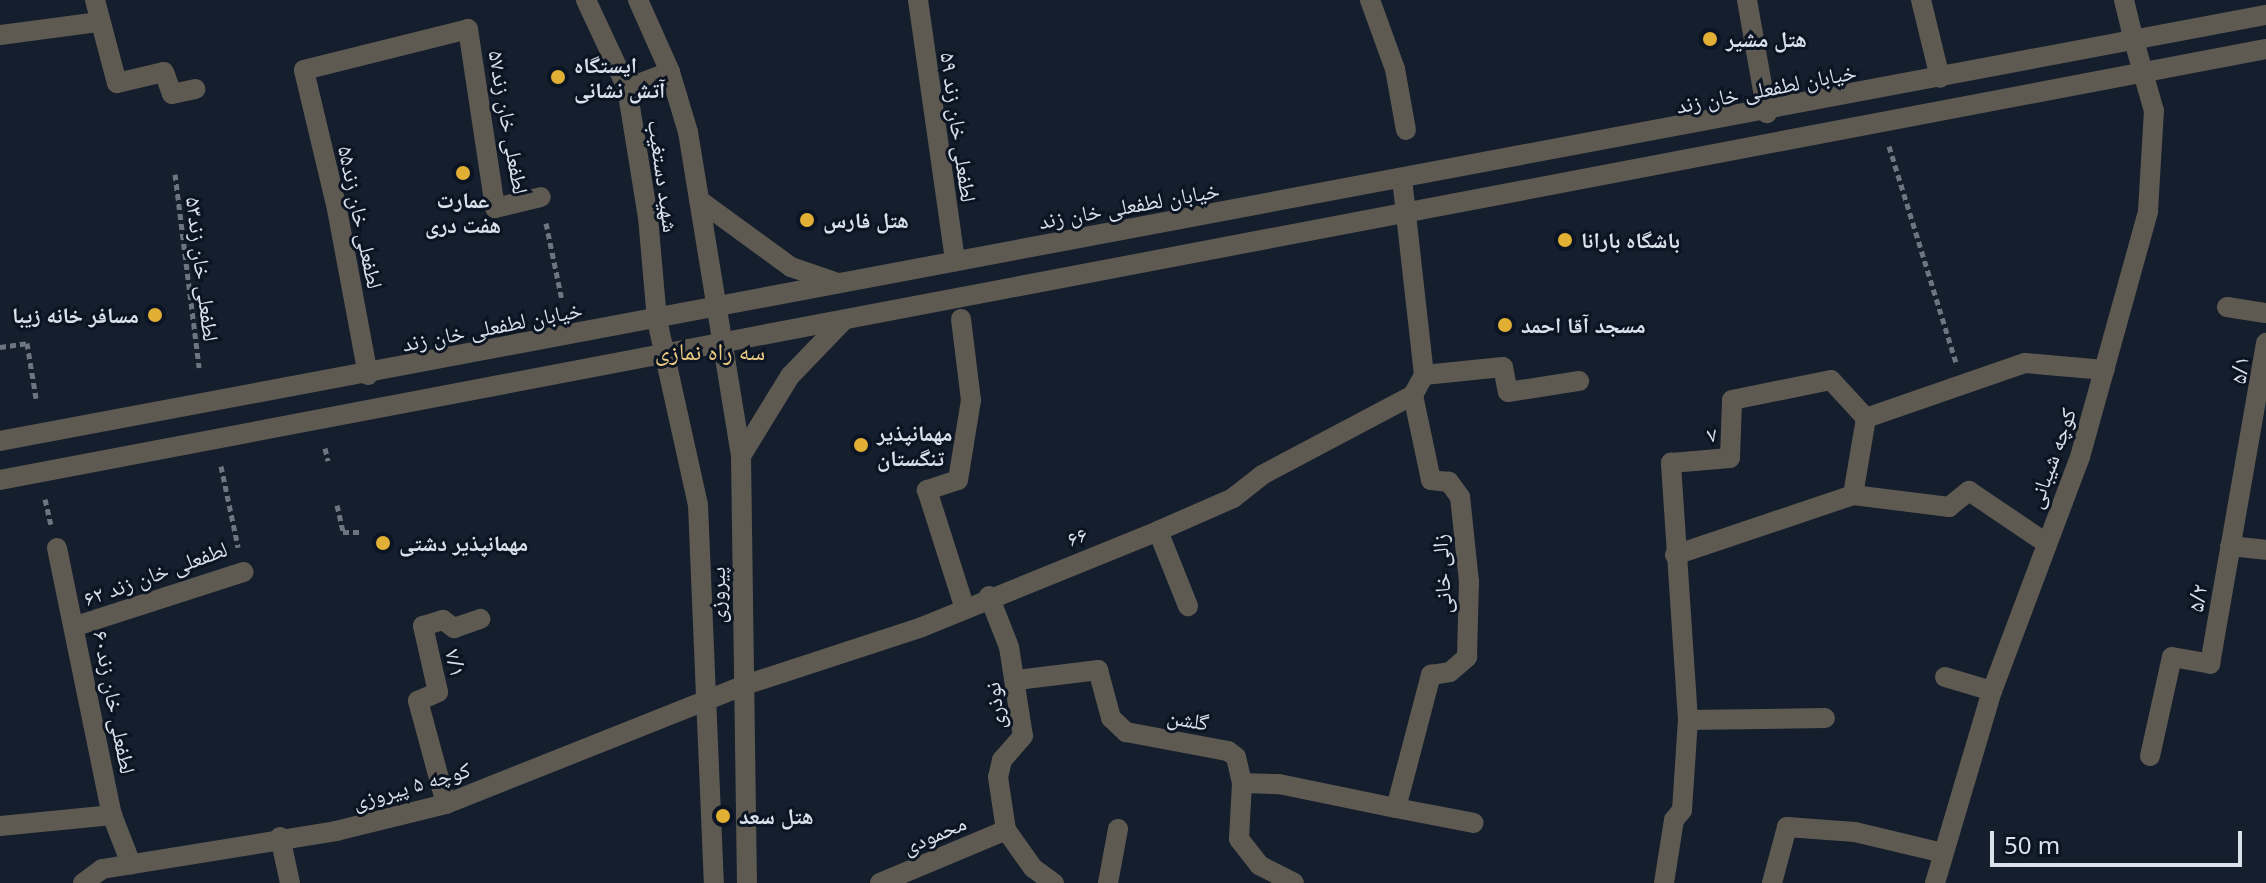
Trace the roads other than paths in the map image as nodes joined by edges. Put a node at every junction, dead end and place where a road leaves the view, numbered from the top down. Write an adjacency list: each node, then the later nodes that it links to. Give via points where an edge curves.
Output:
1 (95, 0): 10 (street)
2 (586, 0): 18 (street, شهید دستغیب)
3 (638, 0): 15 (street, شهید دستغیب)
4 (918, 0): 26 (street, لطفعلی خان زند ۵۹)
5 (1370, 0): 21 (street, via 1395,69)
6 (1747, 0): 20 (street)
7 (1921, 0): 17 (street)
8 (2124, 0): 12 (street, کوچه شیبانی)
9 (2266, 15): 12 (street, خیابان لطفعلی خان زند)
10 (99, 22): 11 (street); 19 (street, via 117,83 164,72 172,94)
11 (0, 35)
12 (2134, 41): 16 (street, کوچه شیبانی); 17 (street, خیابان لطفعلی خان زند)
13 (2266, 49): 16 (street)
14 (304, 70): 23 (street, لطفعلی خان زند۵۷, via 468,29 495,208); 38 (street, لطفعلی خان زند۵۵)
15 (670, 72): 18 (street); 24 (street, شهید دستغیب, via 688,132)
16 (2143, 74): 25 (street); 37 (street, کوچه شیبانی, via 2154,111 2148,211)
17 (1940, 78): 20 (street, خیابان لطفعلی خان زند)
18 (627, 88): 32 (street, شهید دستغیب, via 648,217)
19 (195, 89)
20 (1767, 113): 22 (street, خیابان لطفعلی خان زند)
21 (1406, 130)
22 (1402, 180): 25 (street); 26 (street, خیابان لطفعلی خان زند)
23 (541, 197)
24 (699, 200): 27 (street, via 791,267); 29 (street, شهید دستغیب)
25 (1406, 214): 33 (street); 39 (street)
26 (955, 261): 27 (street, خیابان لطفعلی خان زند)
27 (841, 284): 29 (street, خیابان لطفعلی خان زند)
28 (2227, 307): 30 (street)
29 (716, 308): 32 (street, خیابان لطفعلی خان زند); 35 (street, پیروزی)
30 (2266, 313)
31 (961, 319): 56 (street, via 971,400 958,480 927,490)
32 (657, 320): 36 (street, شهید دستغیب); 38 (street, خیابان لطفعلی خان زند)
33 (844, 320): 35 (street); 45 (street, via 790,376)
34 (2266, 343): 42 (street, ۵/۱)
35 (722, 345): 36 (street); 45 (street, پیروزی)
36 (663, 356): 46 (street); 64 (street, شهید دستغیب, via 698,505)
37 (2105, 370): 43 (street, via 2025,363); 49 (street, کوچه شیبانی, via 2080,457)
38 (368, 375): 44 (street, خیابان لطفعلی خان زند)
39 (1424, 375): 40 (street, via 1503,367 1508,392); 41 (street)
40 (1579, 381)
41 (1413, 395): 48 (street, ۶۶, via 1262,475 1233,498); 70 (street, زالی خانی, via 1431,480 1449,482 1460,497 1469,582 1467,657 1450,672 1431,675)
42 (2263, 401): 50 (street, ۵/۲)
43 (1866, 418): 47 (street); 53 (street, ۷, via 1831,380 1732,400 1730,458 1671,463)
44 (0, 441)
45 (741, 456): 62 (street, پیروزی)
46 (0, 480)
47 (1853, 495): 49 (street, via 1949,507 1969,491); 53 (street)
48 (1158, 531): 55 (street, ۶۶); 57 (street)
49 (2046, 543): 63 (street, کوچه شیبانی)
50 (2230, 546): 52 (street); 67 (street, ۵/۲, via 2210,664 2172,657)
51 (57, 548): 59 (street, لطفعلی خان زند۶۰)
52 (2266, 550)
53 (1675, 555): 66 (street, ۷)
54 (243, 572): 59 (street, لطفعلی خان زند ۶۲)
55 (989, 596): 56 (street, ۶۶); 61 (street, نوذری)
56 (964, 606): 62 (street, ۶۶, via 922,627)
57 (1188, 606)
58 (480, 619): 69 (street, ۷/۱, via 454,628 443,620 423,626 438,692 418,701)
59 (76, 626): 71 (street, لطفعلی خان زند۶۰)
60 (1945, 677): 63 (street)
61 (1017, 680): 68 (street, گلشن, via 1098,670 1111,718 1126,732 1228,751 1236,757); 75 (street, نوذری, via 1023,736 1002,760 998,777)
62 (742, 686): 64 (street, کوچه ۵ پیروزی); 82 (street, پیروزی)
63 (1992, 691): 77 (street, کوچه شیبانی)
64 (708, 702): 69 (street, کوچه ۵ پیروزی); 81 (street, شهید دستغیب)
65 (1825, 718): 66 (street)
66 (1688, 720): 87 (street, ۷, via 1682,810 1674,820)
67 (2150, 756)
68 (1242, 783): 70 (street, via 1279,784); 86 (street, via 1239,839 1259,865)
69 (446, 804): 76 (street, کوچه ۵ پیروزی, via 336,831)
70 (1396, 808): 72 (street)
71 (112, 815): 73 (street); 78 (street, لطفعلی خان زند۶۰)
72 (1474, 823)
73 (0, 826)
74 (1118, 829): 85 (street)
75 (1006, 830): 83 (street, محمودی); 84 (street, نوذری, via 1033,868)
76 (280, 837): 78 (street, کوچه ۵ پیروزی); 80 (street)
77 (1943, 853): 88 (street, via 1855,832 1787,827); 89 (street, کوچه شیبانی)
78 (131, 864): 79 (street, کوچه ۵ پیروزی, via 102,869)
79 (83, 883)
80 (290, 883)
81 (714, 883)
82 (747, 883)
83 (880, 883)
84 (1054, 883)
85 (1108, 883)
86 (1294, 883)
87 (1664, 883)
88 (1772, 883)
89 (1935, 883)

